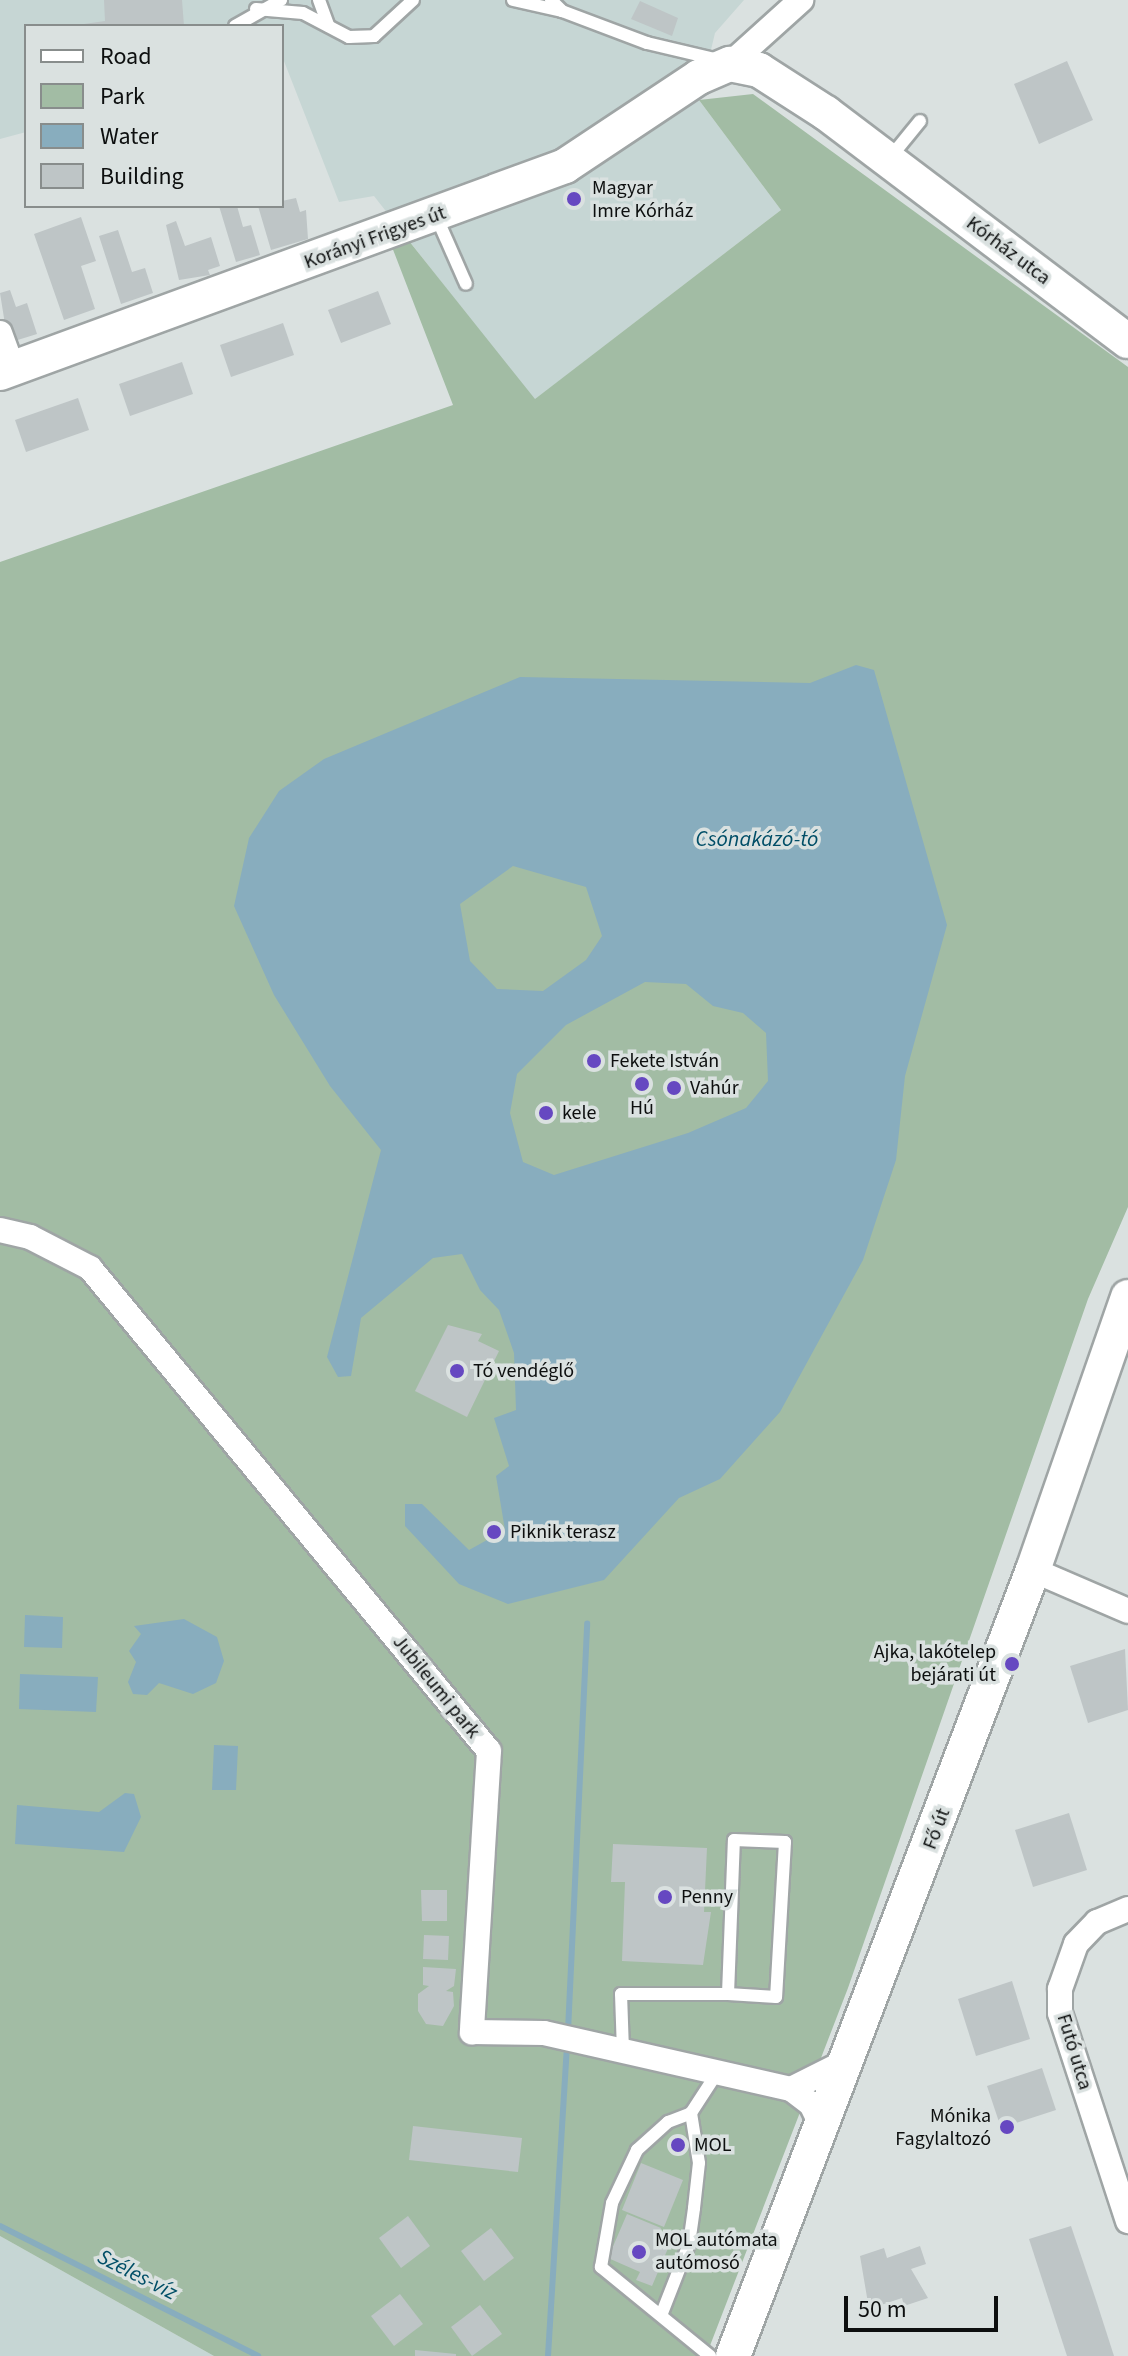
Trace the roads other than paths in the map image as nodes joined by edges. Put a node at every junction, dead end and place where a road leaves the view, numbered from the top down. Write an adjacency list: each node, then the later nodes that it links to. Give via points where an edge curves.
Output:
1 (281, 0): 7 (lane)
2 (319, 0): 10 (lane)
3 (413, 0): 10 (lane, via 374,36 349,37)
4 (513, 0): 8 (lane)
5 (551, 0): 8 (lane)
6 (801, 0): 11 (street)
7 (256, 9): 9 (lane); 10 (lane, via 303,13)
8 (562, 11): 11 (lane)
9 (237, 24)
10 (328, 25)
11 (730, 64): 13 (main road, Kórház utca, via 759,70); 14 (main road, Korányi Frigyes út, via 565,166)
12 (920, 121): 13 (lane)
13 (889, 160): 17 (main road, Kórház utca)
14 (436, 216): 15 (lane); 18 (main road, Korányi Frigyes út)
15 (466, 284)
16 (0, 333): 18 (street)
17 (1128, 341)
18 (7, 371)
19 (0, 1230): 25 (street, Jubileumi park, via 30,1237 90,1268 489,1751 472,2032 544,2033)
20 (1128, 1297): 21 (main road, Fő út)
21 (1033, 1570): 22 (street); 26 (main road, Fő út)
22 (1128, 1611)
23 (1128, 1909): 31 (street, Futó utca, via 1097,1922 1076,1944 1060,1989 1060,2013)
24 (728, 1994): 24 (lane, via 734,1840 785,1842 776,1997); 25 (lane, via 621,1994)
25 (623, 2051): 27 (street, Jubileumi park)
26 (849, 2060): 28 (street); 30 (main road, Fő út)
27 (717, 2073): 28 (street, Jubileumi park); 29 (lane)
28 (791, 2089): 30 (street, via 811,2104)
29 (691, 2113): 32 (lane, via 699,2163 689,2244); 32 (lane, via 668,2122 637,2150 612,2203 601,2267)
30 (822, 2127): 34 (main road, Fő út)
31 (1128, 2221)
32 (662, 2313): 33 (lane)
33 (710, 2356)
34 (733, 2356)

